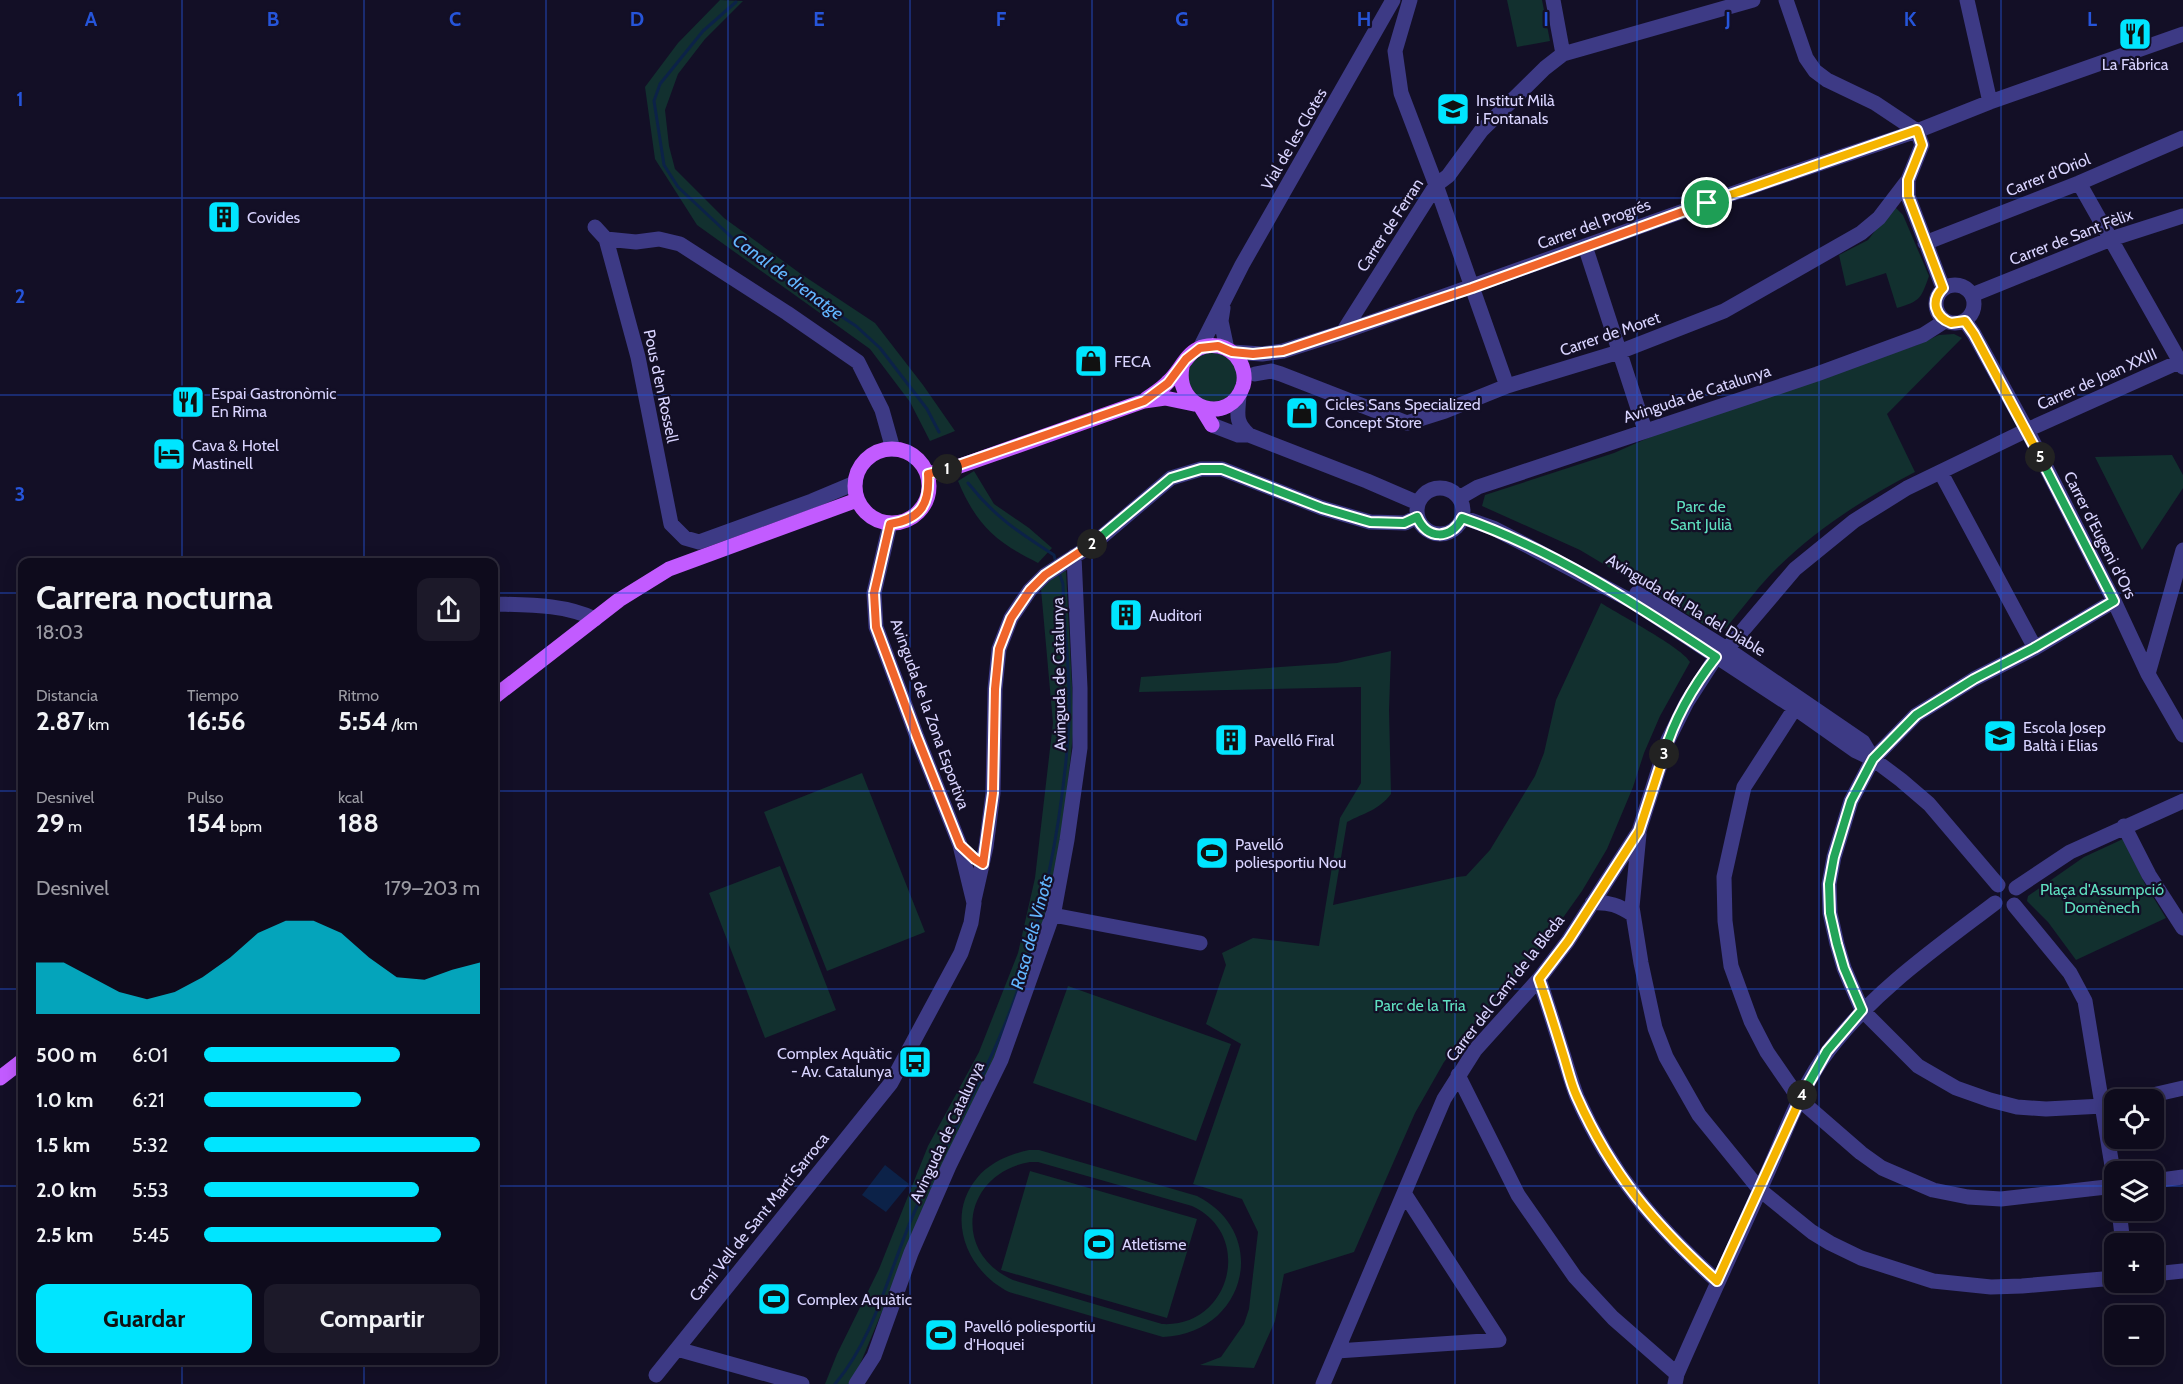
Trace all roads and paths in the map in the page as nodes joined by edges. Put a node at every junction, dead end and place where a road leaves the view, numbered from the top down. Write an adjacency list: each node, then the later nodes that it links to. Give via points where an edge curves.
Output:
1 (1393, 0): 23 (street, Vial de les Clotes)
2 (1410, 0): 14 (street, via 1395,51 1401,93)
3 (1553, 0): 8 (street)
4 (1753, 0): 8 (street, Carrer de Ferran)
5 (1786, 0): 10 (street, via 1806,58 1815,71)
6 (1967, 0): 9 (street)
7 (2183, 34): 9 (street, Carrer del Progrés)
8 (1563, 54): 14 (street, Carrer de Ferran, via 1480,131)
9 (1990, 102): 10 (street, Carrer del Progrés)
10 (1917, 130): 12 (street, Carrer de Moret, via 1922,145); 20 (street, Carrer del Progrés)
11 (2183, 138): 13 (street, Carrer d'Oriol)
12 (1908, 180): 19 (street, via 1908,196); 31 (street, Carrer de Moret, via 1879,218 1861,233 1724,311)
13 (2079, 183): 18 (street); 19 (street, Carrer d'Oriol)
14 (1437, 185): 21 (street); 27 (street, Carrer de Ferran)
15 (2183, 216): 18 (street, Carrer de Sant Fèlix)
16 (595, 227): 17 (street, Pous d'en Rossell)
17 (606, 239): 44 (street, via 659,239 680,244 858,362 882,410); 47 (street, Pous d'en Rossell, via 638,357 671,524 685,538 699,542)
18 (2111, 239): 24 (street, Carrer de Sant Fèlix); 32 (street)
19 (1925, 243): 22 (street)
20 (1585, 246): 21 (street, Carrer del Progrés); 31 (street)
21 (1472, 288): 27 (street, Carrer del Progrés); 36 (street)
22 (1943, 288): 24 (street, via 1956,284); 25 (street, via 1935,306)
23 (1226, 295): 28 (street, Vial de les Clotes); 30 (street, Vial de les Clotes, via 1221,321)
24 (1972, 295): 26 (street, via 1974,306)
25 (1945, 321): 26 (street); 41 (street, Avinguda de Catalunya, via 1923,334 1818,374)
26 (1965, 321): 42 (street, Carrer d'Eugeni d'Ors)
27 (1343, 332): 29 (street, Carrer del Progrés)
28 (1200, 348): 30 (main road, via 1218,346); 33 (main road)
29 (1289, 349): 30 (street, Carrer del Progrés, via 1262,354); 34 (street, Carrer del Progrés); 35 (street, via 1287,370)
30 (1229, 350): 37 (main road, via 1242,367)
31 (1619, 352): 36 (street, Carrer de Moret); 41 (street)
32 (2182, 363): 42 (street, Carrer de Joan XXIII)
33 (1182, 367): 38 (main road); 39 (main road, via 1182,387)
34 (1255, 374): 35 (street, Carrer de Moret, via 1271,371); 37 (street, Carrer del Progrés)
35 (1293, 378): 36 (street, Carrer de Moret, via 1407,423)
36 (1507, 386)
37 (1241, 390): 39 (main road, via 1218,409); 43 (street, via 1237,418)
38 (1144, 401): 39 (main road, via 1165,398); 46 (main road)
39 (1197, 406): 40 (main road)
40 (1212, 425): 43 (street)
41 (1645, 430): 49 (street, Avinguda de Catalunya, via 1478,487)
42 (2027, 430): 45 (street, Carrer de Joan XXIII); 54 (street, Carrer d'Eugeni d'Ors)
43 (1249, 435): 50 (street, via 1367,481)
44 (893, 449): 46 (main road, via 908,452); 47 (main road, via 867,459)
45 (1941, 473): 57 (street); 58 (street, Carrer del Camí de la Bleda, via 1907,488 1854,522 1795,569)
46 (928, 474): 51 (main road, via 926,503 904,522)
47 (855, 483): 48 (main road)
48 (858, 500): 51 (main road, via 865,512); 56 (main road, via 669,569)
49 (1461, 508): 50 (street, via 1454,493 1440,488 1427,492); 50 (street, via 1453,530 1439,534 1425,529); 58 (street, Avinguda del Pla del Diable)
50 (1418, 510): 52 (street, via 1404,523 1370,522 1322,508 1222,469 1201,469 1171,478)
51 (890, 524): 68 (street, Avinguda de la Zona Esportiva, via 874,593 876,627)
52 (1074, 556): 67 (street, via 1030,590 1011,618 999,649); 76 (street, Avinguda de Catalunya, via 1080,748)
53 (2182, 557): 59 (street)
54 (2114, 601): 57 (street); 59 (street, Carrer d'Eugeni d'Ors)
55 (498, 604): 56 (street, via 555,607)
56 (595, 619): 60 (main road)
57 (2034, 648): 63 (street, via 1916,715)
58 (1721, 653): 61 (street, Avinguda del Pla del Diable); 63 (street, Avinguda del Pla del Diable, via 1863,742); 66 (street, Carrer del Camí de la Bleda, via 1687,702 1668,740)
59 (2148, 674): 62 (street, Carrer d'Eugeni d'Ors)
60 (498, 694)
61 (1795, 708): 63 (street, Avinguda del Pla del Diable); 89 (street, via 1744,787 1724,877 1727,943 1737,987 1767,1052)
62 (2183, 735)
63 (1873, 759): 70 (street, Avinguda del Pla del Diable, via 1929,804); 81 (street, via 1851,801 1829,884 1837,944)
64 (2183, 801): 65 (street)
65 (2124, 826): 71 (street, via 2070,852); 78 (street)
66 (1639, 831): 73 (street, Carrer del Camí de la Bleda); 77 (street)
67 (987, 847): 68 (street); 69 (street)
68 (962, 853): 69 (street, Avinguda de la Zona Esportiva); 72 (street, Avinguda de la Zona Esportiva)
69 (982, 868): 72 (street)
70 (1998, 885): 71 (street, via 2007,883); 74 (street, via 1993,890)
71 (2016, 888): 75 (street, via 2018,897)
72 (974, 903): 85 (street, Avinguda de la Zona Esportiva, via 961,953)
73 (1592, 903): 77 (street, via 1607,902); 80 (street, Carrer del Camí de la Bleda)
74 (1995, 903): 75 (street, via 2004,909); 81 (street)
75 (2014, 905): 87 (street, via 2070,973 2085,1001)
76 (1053, 915): 79 (street); 105 (street, Avinguda de Catalunya, via 1001,1060 911,1253 874,1356)
77 (1633, 915): 94 (street, via 1647,994 1666,1057 1699,1115)
78 (2183, 928)
79 (1200, 943)
80 (1539, 979): 83 (street, Carrer del Camí de la Bleda, via 1493,1028); 99 (street, via 1576,1095 1603,1149 1646,1211)
81 (1862, 1010): 89 (street, via 1827,1051); 90 (street, via 1918,1066 1973,1095 2017,1107)
82 (18, 1064): 84 (main road)
83 (1458, 1075): 95 (street, Carrer del Camí de la Bleda); 103 (street, via 1518,1195 1575,1277)
84 (0, 1078)
85 (891, 1083): 100 (street, Camí Vell de Sant Martí Sarroca)
86 (2183, 1088): 88 (street)
87 (2106, 1089)
88 (2164, 1092)
89 (1800, 1100): 93 (street, via 1882,1168 1933,1190 2001,1199); 94 (street)
90 (2104, 1104)
91 (2183, 1177): 92 (street)
92 (2164, 1180)
93 (2104, 1186)
94 (1760, 1190): 98 (street, via 1830,1243 1861,1258 1933,1281 1991,1287); 99 (street)
95 (1404, 1193): 101 (street, Carrer del Camí de la Bleda); 101 (street, via 1500,1340)
96 (2183, 1271): 97 (street)
97 (2164, 1273)
98 (2104, 1279)
99 (1717, 1281): 103 (street)
100 (677, 1349): 102 (street, Camí Vell de Sant Martí Sarroca); 104 (street)
101 (1337, 1351): 106 (street, Carrer del Camí de la Bleda)
102 (656, 1375)
103 (1676, 1379)
104 (802, 1384)
105 (856, 1384)
106 (1323, 1384)

